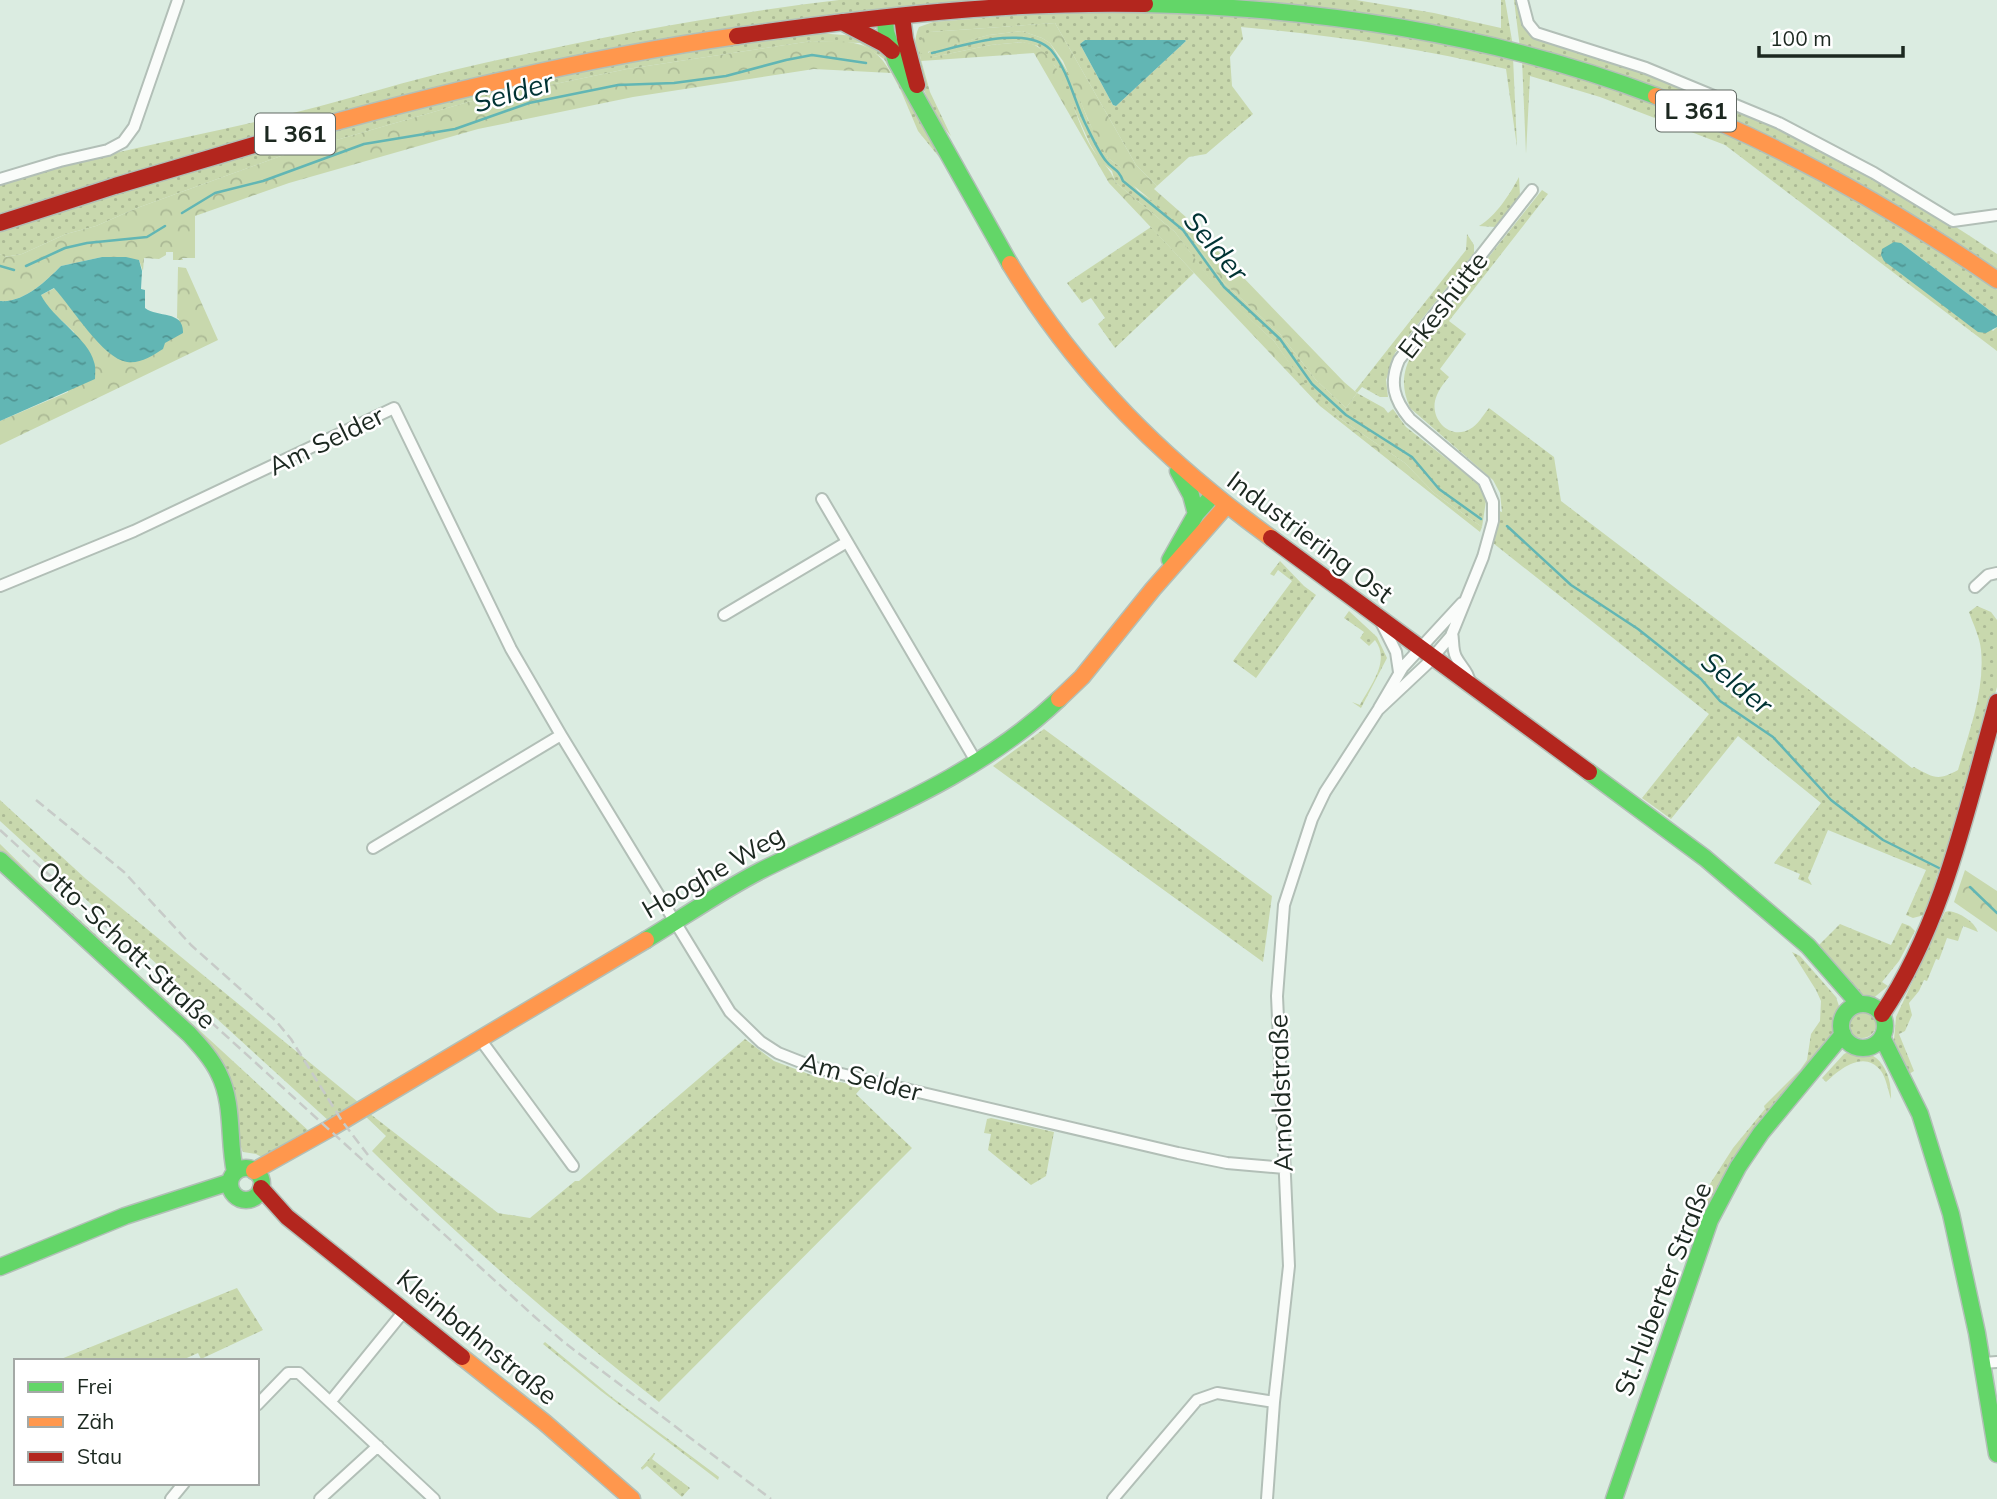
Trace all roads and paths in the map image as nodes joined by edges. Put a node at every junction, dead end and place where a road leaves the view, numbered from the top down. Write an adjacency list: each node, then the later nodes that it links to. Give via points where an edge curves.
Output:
1 (178, 0): 8 (street, via 134,127 123,142)
2 (1521, 0): 10 (street, via 1536,33 1646,68 1779,123 1953,221)
3 (902, 16): 4 (street, L 361); 7 (street, Industriering Ost); 12 (street, L 361, via 1083,4 1210,5 1352,19 1499,47 1665,98 1790,153 1880,201)
4 (885, 18): 5 (street, L 361); 6 (street, Industriering Ost)
5 (842, 22): 6 (street); 11 (street, L 361, via 658,48 508,80 291,135)
6 (892, 51): 7 (street, Industriering Ost)
7 (919, 101): 13 (street, Industriering Ost, via 1008,258 1064,342 1127,418)
8 (0, 179)
9 (1532, 190): 23 (street, Erkeshütte, via 1399,360 1393,377 1401,408 1410,419 1476,472 1490,491 1491,531)
10 (1997, 215)
11 (2, 222)
12 (1997, 280)
13 (1172, 460): 14 (street, Industriering Ost); 17 (street)
14 (1213, 495): 16 (street, Industriering Ost); 17 (street, Hooghe Weg)
15 (822, 499): 18 (street)
16 (1226, 506): 22 (street, Hooghe Weg); 25 (street, Industriering Ost)
17 (1196, 514): 22 (street, Hooghe Weg)
18 (847, 542): 24 (street); 33 (street)
19 (1997, 573): 21 (street)
20 (0, 586): 32 (street, Am Selder, via 134,531 394,408 496,619)
21 (1975, 587)
22 (1153, 589): 33 (street, Hooghe Weg, via 1082,677 1035,722)
23 (1466, 598): 26 (street, Erkeshütte); 27 (street, Erkeshütte)
24 (724, 615)
25 (1380, 620): 27 (street, Industriering Ost); 28 (street, via 1396,652)
26 (1452, 633): 27 (street, Erkeshütte); 29 (street, via 1454,650)
27 (1427, 653): 28 (street, Arnoldstraße); 29 (street, Industriering Ost); 31 (street, Arnoldstraße)
28 (1399, 672): 31 (street, Arnoldstraße)
29 (1470, 684): 37 (street, Industriering Ost, via 1705,858 1808,946)
30 (1997, 702): 37 (street, via 1947,877 1923,936 1902,984)
31 (1378, 710): 42 (street, Arnoldstraße, via 1325,792 1284,905 1277,996)
32 (561, 734): 34 (street); 36 (street, Am Selder)
33 (978, 763): 36 (street, Hooghe Weg, via 780,861)
34 (373, 848)
35 (0, 860): 43 (street, Otto-Schott-Straße, via 210,1057 225,1090 228,1142)
36 (675, 921): 38 (street, Hooghe Weg); 42 (street, Am Selder, via 743,1027 798,1062 1178,1153)
37 (1865, 1008): 39 (street, via 1842,1019); 40 (street, via 1885,1028)
38 (480, 1039): 41 (street); 43 (street, Hooghe Weg, via 306,1141)
39 (1847, 1039): 40 (street, via 1861,1047); 59 (street, St.Huberter Straße, via 1761,1133 1710,1220)
40 (1877, 1041): 46 (street, via 1935,1162)
41 (573, 1166)
42 (1285, 1168): 48 (street, Arnoldstraße, via 1289,1266)
43 (247, 1182): 44 (street, via 125,1216); 45 (street, Kleinbahnstraße, via 279,1215 288,1217)
44 (0, 1267)
45 (405, 1310): 47 (street); 56 (street, Kleinbahnstraße)
46 (1990, 1370): 51 (street)
47 (331, 1401): 49 (street, via 299,1373 288,1373); 50 (street)
48 (1274, 1402): 57 (street, via 1217,1393 1197,1400); 58 (street, Arnoldstraße)
49 (259, 1403)
50 (378, 1446): 54 (street); 55 (street)
51 (1997, 1454)
52 (182, 1485): 53 (street)
53 (171, 1499)
54 (320, 1499)
55 (434, 1499)
56 (632, 1499)
57 (1112, 1499)
58 (1267, 1499)
59 (1614, 1499)

